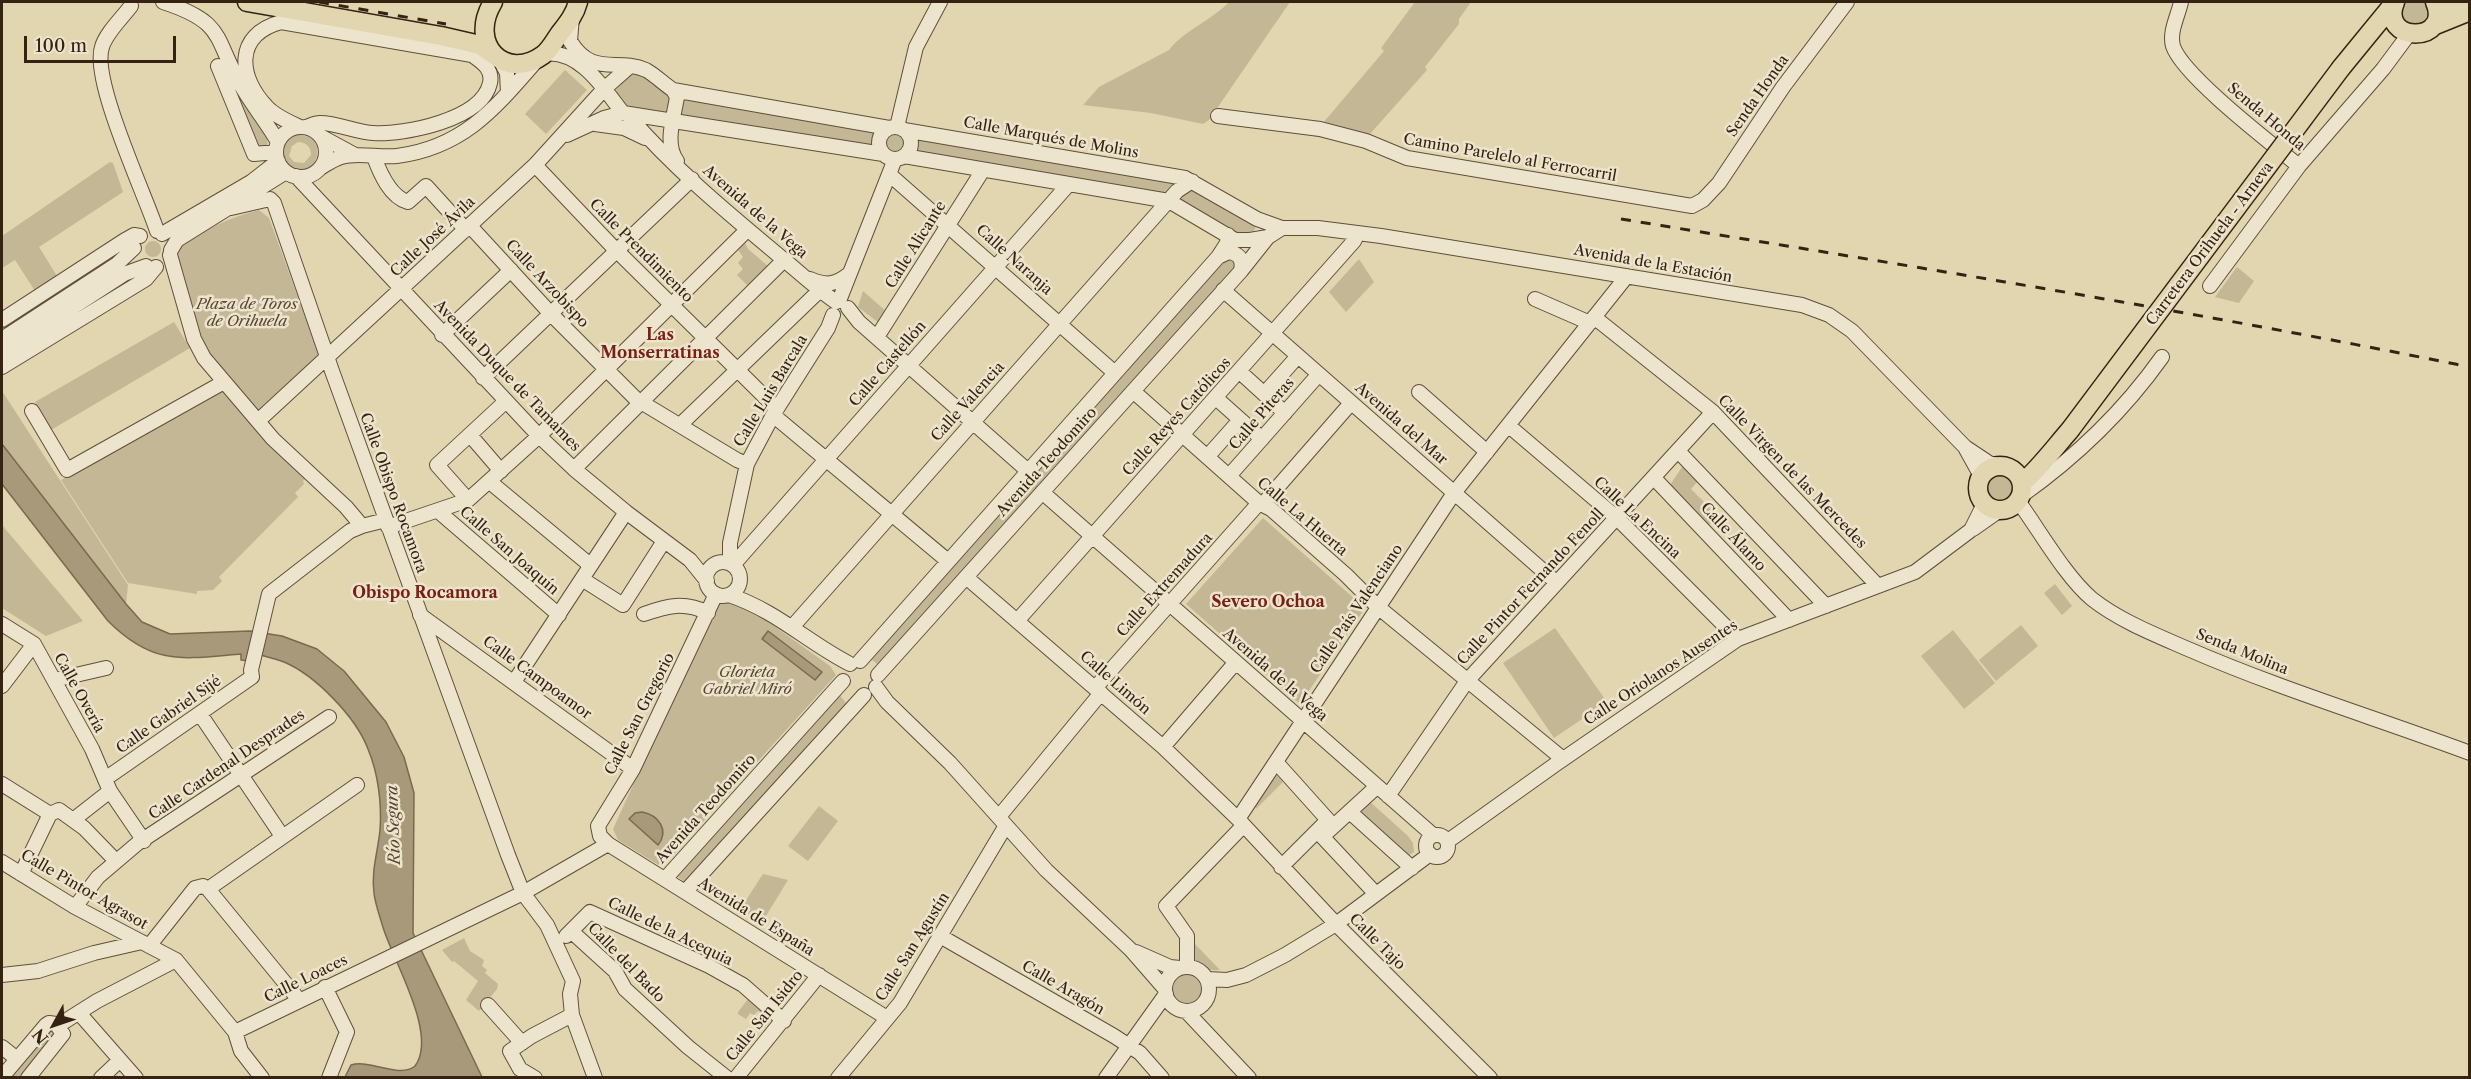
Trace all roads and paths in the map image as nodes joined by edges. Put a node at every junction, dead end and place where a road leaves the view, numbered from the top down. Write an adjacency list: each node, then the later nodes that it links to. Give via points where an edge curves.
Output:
1 (163, 2): 38 (street, via 186,9 214,30 240,85)
2 (247, 2): 16 (main road)
3 (940, 2): 31 (street, via 916,47)
4 (1847, 2): 47 (street, Senda Honda, via 1783,87 1719,183)
5 (2181, 2): 40 (street, Senda Honda, via 2172,37 2179,57 2208,89)
6 (2395, 2): 15 (main road, via 2393,14); 17 (main road, Carretera Orihuela - Arneva)
7 (2435, 2): 14 (main road, via 2438,13)
8 (2441, 2): 9 (main road)
9 (2465, 2)
10 (131, 6): 56 (street, via 102,47 101,64 125,148 152,214)
11 (488, 9): 16 (main road, via 467,30); 18 (main road, via 485,41)
12 (575, 9): 19 (main road); 21 (street, Calle Marqués de Molins, via 570,41 585,59)
13 (2469, 11): 14 (main road)
14 (2431, 28): 15 (main road, via 2416,35); 22 (street)
15 (2404, 30): 17 (main road); 22 (street)
16 (441, 36): 18 (main road, via 480,45)
17 (2364, 39): 118 (main road, Carretera Orihuela - Arneva, bridge)
18 (496, 56): 19 (main road, via 517,63); 25 (street, via 507,73)
19 (542, 56): 23 (street, via 571,58); 25 (street)
20 (218, 66): 38 (street, via 254,154)
21 (629, 67): 23 (street); 24 (street, Calle Marqués de Molins, via 645,70)
22 (2383, 69): 40 (street)
23 (604, 89): 26 (street); 33 (street, Calle José Ávila)
24 (673, 90): 28 (street, via 677,97); 31 (street, Calle Marqués de Molins)
25 (508, 93): 36 (street, via 487,117 459,135 415,152)
26 (626, 114): 28 (street); 29 (street, Calle José Ávila); 34 (street, Avenida de la Vega)
27 (1218, 116): 47 (street, Camino Parelelo al Ferrocarril, via 1320,129 1366,141 1407,158)
28 (674, 120): 37 (street); 43 (street, Avenida de la Vega, via 672,154)
29 (592, 124): 33 (street, Calle José Ávila); 34 (street, via 624,128)
30 (303, 127): 30 (street, via 268,110 245,67 247,51 258,31 281,22 472,55 486,65 490,74 489,87 471,106 430,126 384,134 319,123); 32 (street); 38 (street, via 286,132)
31 (897, 128): 37 (street, via 879,137 879,146); 37 (street, via 911,142 909,152); 44 (street, Calle Marqués de Molins)
32 (320, 136): 35 (street); 38 (street, via 326,152)
33 (560, 139): 39 (street, Calle José Ávila)
34 (651, 142): 43 (street, Avenida de la Vega)
35 (356, 155): 36 (street); 38 (street)
36 (374, 157): 51 (street, Calle Arzobispo, via 382,177 402,200 408,202 426,186)
37 (892, 157): 41 (street); 42 (street)
38 (292, 164): 48 (street); 56 (street); 70 (street, Avenida Duque de Tamames, via 316,198)
39 (535, 165): 51 (street, Calle José Ávila); 59 (street, Calle Prendimiento)
40 (2299, 166): 69 (street)
41 (983, 170): 45 (street); 50 (street, Calle Alicante)
42 (889, 174): 50 (street, Calle Naranja); 68 (street)
43 (689, 176): 53 (street, Avenida de la Vega); 59 (street)
44 (1192, 181): 46 (street); 49 (street, Calle Marqués de Molins)
45 (1068, 185): 46 (street); 63 (street, Calle Castellón)
46 (1169, 201): 55 (street); 79 (street, Calle Valencia)
47 (1692, 206)
48 (231, 208): 62 (street, via 177,240); 88 (street, Calle Obispo Rocamora, via 264,199 274,203)
49 (1257, 219): 52 (street, Calle Marqués de Molins); 58 (street, via 1259,233)
50 (949, 225): 63 (street, Calle Naranja); 82 (street, Calle Alicante)
51 (468, 228): 64 (street, Calle Arzobispo); 70 (street, Calle José Ávila)
52 (1282, 228): 54 (street, Avenida de la Estación); 57 (street, Avenida Teodomiro)
53 (747, 230): 61 (street, Avenida de la Vega); 74 (street)
54 (1358, 232): 67 (street, Avenida de la Estación); 80 (street, Calle Reyes Católicos)
55 (1228, 235): 58 (street, via 1239,241); 60 (street, Avenida Teodomiro)
56 (147, 237): 62 (street, via 169,241); 62 (street, via 137,259); 77 (street, via 134,235 125,240); 83 (street, via 117,264)
57 (1268, 237): 58 (street); 65 (street, Avenida Teodomiro)
58 (1252, 240)
59 (617, 250): 74 (street, Calle Prendimiento); 76 (street)
60 (1218, 257): 65 (street, via 1229,252 1238,254); 94 (street, Avenida Teodomiro)
61 (784, 260): 66 (street, Avenida de la Vega); 84 (street)
62 (161, 261): 85 (street, via 124,274); 90 (street, via 146,279); 97 (street, via 178,288 198,348)
63 (997, 268): 79 (street, Calle Naranja); 89 (street, Calle Castellón)
64 (511, 270): 76 (street, Calle Arzobispo); 81 (street)
65 (1241, 271): 72 (street, Avenida Teodomiro)
66 (803, 276): 68 (street, Avenida de la Vega, via 831,284); 71 (street, Avenida de la Vega)
67 (1627, 276): 78 (street, Calle País Valenciano); 119 (street, Avenida de la Estación, via 1802,305 1829,315 1852,331)
68 (846, 280): 75 (street)
69 (2210, 286)
70 (401, 290): 81 (street, Avenida Duque de Tamames); 88 (street, Calle José Ávila)
71 (815, 290): 75 (street, Avenida de la Vega); 92 (street)
72 (1223, 290): 80 (street, Avenida del Mar); 98 (street, Avenida Teodomiro)
73 (1535, 299): 78 (street, Calle Virgen de las Mercedes)
74 (671, 304): 84 (street, Calle Prendimiento); 91 (street)
75 (838, 311): 82 (street, via 859,321); 106 (street, Calle Luis Barcala)
76 (551, 314): 91 (street, Calle Arzobispo); 96 (street)
77 (2, 320)
78 (1592, 320): 108 (street, Calle Virgen de las Mercedes); 113 (street, Calle País Valenciano)
79 (1061, 325): 94 (street, Calle Naranja); 111 (street, Calle Valencia)
80 (1273, 334): 86 (street, Avenida del Mar); 93 (street, Calle Reyes Católicos)
81 (442, 335): 96 (street, Avenida Duque de Tamames)
82 (877, 337): 89 (street)
83 (2, 339)
84 (705, 339): 92 (street, Calle Prendimiento); 103 (street)
85 (2, 353)
86 (1298, 356): 95 (street, Avenida del Mar); 100 (street)
87 (2162, 357): 136 (street, via 2141,387 2101,430 2052,472)
88 (327, 358): 110 (street, Calle José Ávila); 142 (street, Calle Obispo Rocamora)
89 (909, 365): 111 (street); 123 (street, Calle Castellón)
90 (2, 367)
91 (606, 369): 103 (street, Calle Arzobispo); 116 (street)
92 (737, 371): 106 (street, Calle Prendimiento); 112 (street)
93 (1240, 372): 100 (street); 101 (street, Calle Reyes Católicos)
94 (1115, 373): 128 (street, Avenida Teodomiro)
95 (1319, 374): 104 (street, Avenida del Mar); 107 (street, Calle Piteras)
96 (483, 378): 102 (street, Avenida Duque de Tamames)
97 (224, 382): 105 (street, via 67,470); 110 (street)
98 (1133, 391): 115 (street, Calle La Huerta); 133 (street, Avenida Teodomiro)
99 (1419, 392): 121 (street)
100 (1264, 394): 107 (street)
101 (1216, 398): 109 (street); 115 (street, Calle Reyes Católicos)
102 (506, 402): 114 (street); 116 (street, Avenida Duque de Tamames)
103 (640, 402): 112 (street, Calle Arzobispo); 126 (street)
104 (1351, 403): 134 (street, Avenida del Mar); 137 (street, Calle Extremadura)
105 (32, 411)
106 (775, 412): 123 (street); 124 (street, Calle Luis Barcala)
107 (1285, 412): 117 (street, Calle Piteras)
108 (1713, 412): 120 (street, Calle Pintor Fernando Fenoll); 154 (street, Calle Virgen de las Mercedes)
109 (1240, 420): 117 (street); 122 (street)
110 (258, 421): 143 (street)
111 (972, 422): 128 (street); 140 (street, Calle Valencia)
112 (680, 425): 124 (street, Calle Arzobispo)
113 (1509, 426): 121 (street, Calle País Valenciano); 141 (street, Calle La Encina)
114 (470, 435): 127 (street); 135 (street, via 437,465)
115 (1183, 435): 122 (street, Calle La Huerta); 144 (street, Calle Reyes Católicos)
116 (539, 436): 126 (street, Avenida Duque de Tamames); 127 (street)
117 (1262, 439): 129 (street, Calle Piteras)
118 (2055, 446): 125 (main road, Carretera Orihuela - Arneva, via 2032,460); 136 (main road, Carretera Orihuela - Arneva)
119 (1965, 447): 125 (street, Avenida de la Estación, via 1989,463); 130 (street, Avenida de la Estación)
120 (1678, 451): 131 (street, Calle Pintor Fernando Fenoll); 157 (street)
121 (1487, 452): 134 (street, Calle País Valenciano)
122 (1207, 457): 129 (street, Calle La Huerta)
123 (828, 458): 140 (street); 148 (street, Calle Castellón)
124 (747, 464): 148 (street, Calle Luis Barcala)
125 (2003, 466): 130 (main road, Carretera Orihuela - Arneva, via 1985,470); 136 (main road, via 2019,476)
126 (574, 469): 139 (street, Avenida Duque de Tamames)
127 (501, 471): 132 (street)
128 (1028, 471): 147 (street, Avenida Teodomiro)
129 (1229, 476): 137 (street, Calle La Huerta)
130 (1981, 476): 136 (main road, via 1977,490)
131 (1654, 478): 141 (street, Calle Pintor Fernando Fenoll); 163 (street, Calle Álamo)
132 (490, 482): 135 (street); 149 (street)
133 (1042, 492): 144 (street, Avenida de la Vega); 150 (street, Avenida Teodomiro)
134 (1454, 493): 153 (street, Avenida del Mar); 158 (street, Calle País Valenciano)
135 (468, 500): 138 (street)
136 (2009, 500): 154 (street, Calle Oriolanos Ausentes, via 1915,572); 182 (street, Senda Molina, via 2038,528 2087,594 2117,615 2238,671)
137 (1261, 504): 156 (street, Calle Extremadura); 158 (street, Calle La Huerta, via 1271,508)
138 (438, 511): 142 (street); 162 (street, Calle San Joaquín)
139 (626, 512): 145 (street, Avenida Duque de Tamames); 149 (street)
140 (893, 513): 147 (street); 166 (street, Calle Valencia)
141 (1617, 518): 153 (street, Calle Pintor Fernando Fenoll); 167 (street, Calle La Encina)
142 (387, 524): 143 (street); 161 (street, Calle Obispo Rocamora)
143 (362, 526): 178 (street, Calle Gabriel Sijé, via 350,531 269,594 250,670 252,677)
144 (1093, 536): 156 (street, Avenida de la Vega); 164 (street, Calle Reyes Católicos)
145 (664, 542): 146 (street, Avenida Duque de Tamames); 151 (street, via 623,605)
146 (690, 560): 148 (street, Avenida Duque de Tamames); 152 (street, Avenida Duque de Tamames)
147 (948, 561): 171 (street, Avenida Teodomiro)
148 (724, 564): 152 (street); 155 (street, via 739,572)
149 (590, 565): 151 (street)
150 (966, 577): 164 (street, Calle Limón); 176 (street, Avenida Teodomiro)
151 (582, 579): 162 (street)
152 (706, 581): 155 (street, Avenida Duque de Tamames, via 708,586)
153 (1557, 583): 173 (street, Calle Pintor Fernando Fenoll)
154 (1878, 586): 157 (street, Calle Oriolanos Ausentes)
155 (728, 592): 159 (street, Calle San Gregorio); 166 (street)
156 (1170, 604): 169 (street, Avenida de la Vega); 177 (street, Calle Extremadura)
157 (1826, 606): 163 (street, Calle Oriolanos Ausentes)
158 (1378, 607): 173 (street, Calle La Huerta); 180 (street, Calle País Valenciano)
159 (708, 613): 160 (street, via 692,606 670,604); 185 (street, Calle San Gregorio)
160 (644, 614)
161 (420, 615): 174 (street, Calle Campoamor); 212 (street, Calle Obispo Rocamora)
162 (559, 615): 174 (street)
163 (1789, 620): 167 (street, Calle Oriolanos Ausentes)
164 (1017, 621): 177 (street, Calle Limón)
165 (2, 624): 168 (street)
166 (793, 626): 171 (street)
167 (1738, 639): 183 (street, Calle Oriolanos Ausentes)
168 (34, 644): 172 (street, Calle Overía); 175 (street)
169 (1236, 663): 180 (street, Avenida de la Vega); 181 (street)
170 (106, 668): 172 (street)
171 (850, 670): 176 (street, via 853,694); 176 (street, via 870,663); 209 (street, Avenida Teodomiro)
172 (54, 680): 188 (street, Calle Overía)
173 (1467, 681): 183 (street, Calle La Huerta); 191 (street, Calle Pintor Fernando Fenoll)
174 (514, 682): 185 (street, Calle Campoamor)
175 (2, 686)
176 (872, 688): 195 (street); 211 (street, Avenida Teodomiro)
177 (1098, 691): 181 (street, Calle Limón); 195 (street, Calle Extremadura)
178 (200, 714): 186 (street); 188 (street, Calle Gabriel Sijé)
179 (329, 717): 186 (street, Calle Cardenal Desprades)
180 (1303, 721): 184 (street, Calle País Valenciano); 191 (street, Avenida de la Vega)
181 (1163, 747): 196 (street, Calle Limón)
182 (2469, 753)
183 (1563, 759): 201 (street, Calle Oriolanos Ausentes)
184 (1276, 762): 196 (street, Calle País Valenciano); 197 (street, via 1328,820)
185 (633, 769): 202 (street, Calle San Gregorio, via 598,826 600,836)
186 (242, 775): 199 (street); 200 (street, Calle Cardenal Desprades)
187 (2, 784): 193 (street)
188 (107, 785): 194 (street, Calle Gabriel Sijé); 200 (street, Calle Overía)
189 (357, 785): 199 (street)
190 (1372, 791): 192 (street)
191 (1388, 796): 198 (street, Avenida de la Vega)
192 (1351, 813): 197 (street); 207 (street)
193 (50, 814): 194 (street, via 59,810); 208 (street)
194 (73, 820): 204 (street)
195 (1004, 820): 217 (street, Calle San Agustín); 220 (street)
196 (1240, 823): 206 (street, Calle Tajo); 222 (street, Calle País Valenciano, via 1166,906 1188,936)
197 (1320, 834): 206 (street); 213 (street)
198 (1433, 835): 201 (street, via 1442,835); 203 (street, via 1426,844)
199 (282, 836): 210 (street)
200 (144, 841): 204 (street, Calle Cardenal Desprades)
201 (1448, 841): 203 (street, via 1446,854)
202 (608, 844): 209 (street, Avenida de España); 212 (street, Calle Loaces)
203 (1430, 854): 207 (street)
204 (116, 861): 214 (street, Calle Cardenal Desprades)
205 (2, 862): 208 (street, Calle Pintor Agrasot)
206 (1281, 867): 215 (street, Calle Tajo)
207 (1412, 868): 213 (street)
208 (21, 873): 214 (street, Calle Pintor Agrasot)
209 (665, 879): 211 (street, Avenida de España)
210 (207, 889): 218 (street, via 203,885 195,888); 228 (street)
211 (685, 892): 224 (street, Avenida de España)
212 (524, 893): 219 (street, Calle Obispo Rocamora); 225 (street, Calle Loaces)
213 (1376, 894): 215 (street)
214 (75, 907): 218 (street, Calle Pintor Agrasot)
215 (1336, 924): 226 (street, via 1260,969); 257 (street, Calle Tajo)
216 (571, 931): 219 (street, Calle del Bado); 234 (street, Calle de la Acequia, via 590,912 709,966 743,985); 251 (street, Calle del Bado, via 615,971 625,990)
217 (940, 936): 233 (street, Calle San Agustín); 239 (street, Calle Aragón)
218 (146, 944): 221 (street, Calle Pintor Agrasot); 223 (street, via 94,953 38,971)
219 (557, 944): 232 (street, Calle Obispo Rocamora, via 573,981)
220 (1131, 950): 222 (street, via 1170,967); 227 (street)
221 (176, 960): 231 (street); 236 (street)
222 (1183, 967): 226 (street, via 1199,970); 227 (street, via 1169,976)
223 (2, 975)
224 (819, 975): 233 (street, Avenida de España); 234 (street, Calle San Isidro)
225 (325, 987): 228 (street, Calle Loaces); 249 (street, via 347,1032)
226 (1207, 991): 230 (street, via 1199,1008); 237 (street)
227 (1168, 996): 230 (street); 239 (street)
228 (298, 1000): 236 (street, Calle Loaces)
229 (488, 1005): 238 (street)
230 (1186, 1011): 237 (street)
231 (79, 1013): 235 (street); 241 (street)
232 (572, 1015): 238 (street); 243 (street)
233 (887, 1018): 253 (street, Calle San Agustín)
234 (784, 1020): 252 (street, Calle San Isidro)
235 (59, 1025): 242 (street, via 46,1025); 245 (street, via 63,1034)
236 (235, 1032): 248 (street, via 242,1051)
237 (1208, 1033): 256 (street)
238 (522, 1042): 250 (street, via 510,1052 520,1069)
239 (1128, 1046): 254 (street); 255 (street, Calle Aragón)
240 (2, 1047): 242 (street)
241 (119, 1058): 246 (street); 247 (street)
242 (17, 1059): 244 (street)
243 (592, 1076)
244 (2, 1077)
245 (28, 1077)
246 (101, 1077)
247 (136, 1077)
248 (262, 1077)
249 (329, 1077)
250 (535, 1077)
251 (727, 1077)
252 (736, 1077)
253 (838, 1077)
254 (1106, 1077)
255 (1162, 1077)
256 (1249, 1077)
257 (1490, 1077)

